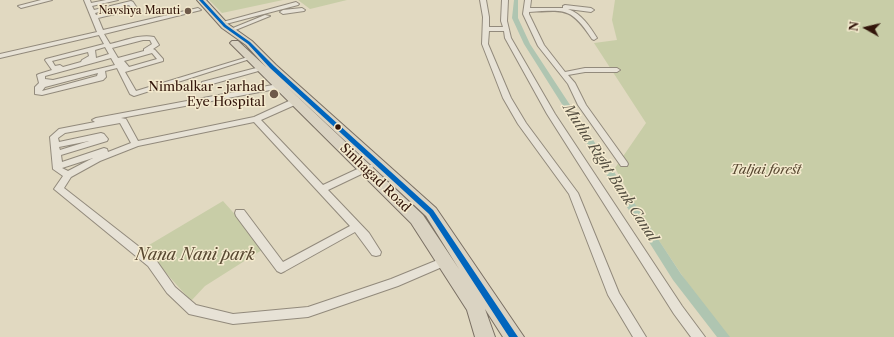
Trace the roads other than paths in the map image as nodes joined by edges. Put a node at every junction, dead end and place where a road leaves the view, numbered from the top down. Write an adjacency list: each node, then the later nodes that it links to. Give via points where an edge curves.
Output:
1 (49, 0): 9 (street)
2 (115, 0): 11 (street)
3 (118, 0): 11 (street)
4 (482, 0): 18 (street)
5 (505, 0): 19 (street, via 504,20)
6 (126, 3): 11 (street)
7 (293, 3): 17 (street)
8 (527, 4): 13 (street); 30 (street, via 526,14 541,46)
9 (21, 6)
10 (201, 6): 16 (street); 17 (main road, Sinhagad Road); 20 (street); 25 (main road, Sinhagad Road, via 215,29)
11 (91, 9): 15 (street); 20 (street)
12 (302, 10): 17 (street)
13 (570, 10): 14 (street); 21 (street)
14 (591, 10)
15 (102, 13)
16 (138, 24): 20 (street); 22 (street, via 142,34)
17 (224, 24): 41 (main road, Sinhagad Road, via 248,43)
18 (486, 29): 19 (street); 52 (street, via 485,44 507,98 522,124 573,193 614,295)
19 (508, 29): 53 (street, via 508,38 551,114 678,310)
20 (100, 31): 22 (street); 24 (street)
21 (594, 38)
22 (107, 45): 23 (street); 26 (street); 26 (street, via 148,38 152,38 156,45)
23 (91, 49): 23 (street, via 93,57 89,59 53,68 48,60)
24 (0, 56)
25 (250, 58): 26 (street, via 134,94); 27 (main road, Sinhagad Road)
26 (116, 61): 26 (street, via 153,51 161,60 127,70); 26 (street, via 45,82 42,82 41,75 44,73); 28 (street)
27 (260, 69): 31 (street); 32 (main road, Sinhagad Road)
28 (101, 70): 28 (street, via 39,86 38,92 100,78)
29 (617, 70): 30 (street)
30 (564, 74): 39 (street, via 582,105)
31 (204, 84)
32 (278, 86): 33 (main road, Sinhagad Road); 35 (street)
33 (294, 102): 34 (street); 41 (main road, Sinhagad Road)
34 (256, 119): 36 (street); 43 (street)
35 (96, 120)
36 (135, 143): 37 (street, via 120,120 62,131 54,137); 40 (street); 42 (street)
37 (55, 145): 38 (street); 38 (street, via 101,136 104,139)
38 (56, 154): 40 (street)
39 (624, 164)
40 (58, 166): 42 (street)
41 (372, 166): 43 (street); 47 (main road, Sinhagad Road, via 416,219); 51 (main road, Sinhagad Road, via 431,212)
42 (68, 175): 47 (street, via 59,189 152,263 171,290 193,310 233,319 308,312 394,283)
43 (322, 189): 45 (street)
44 (240, 213): 45 (street, via 281,268)
45 (356, 227): 46 (street)
46 (376, 252)
47 (445, 261): 48 (main road, Sinhagad Road)
48 (475, 307): 49 (main road, Sinhagad Road); 50 (main road)
49 (485, 337)
50 (493, 337)
51 (514, 337)
52 (640, 337)
53 (699, 337)

